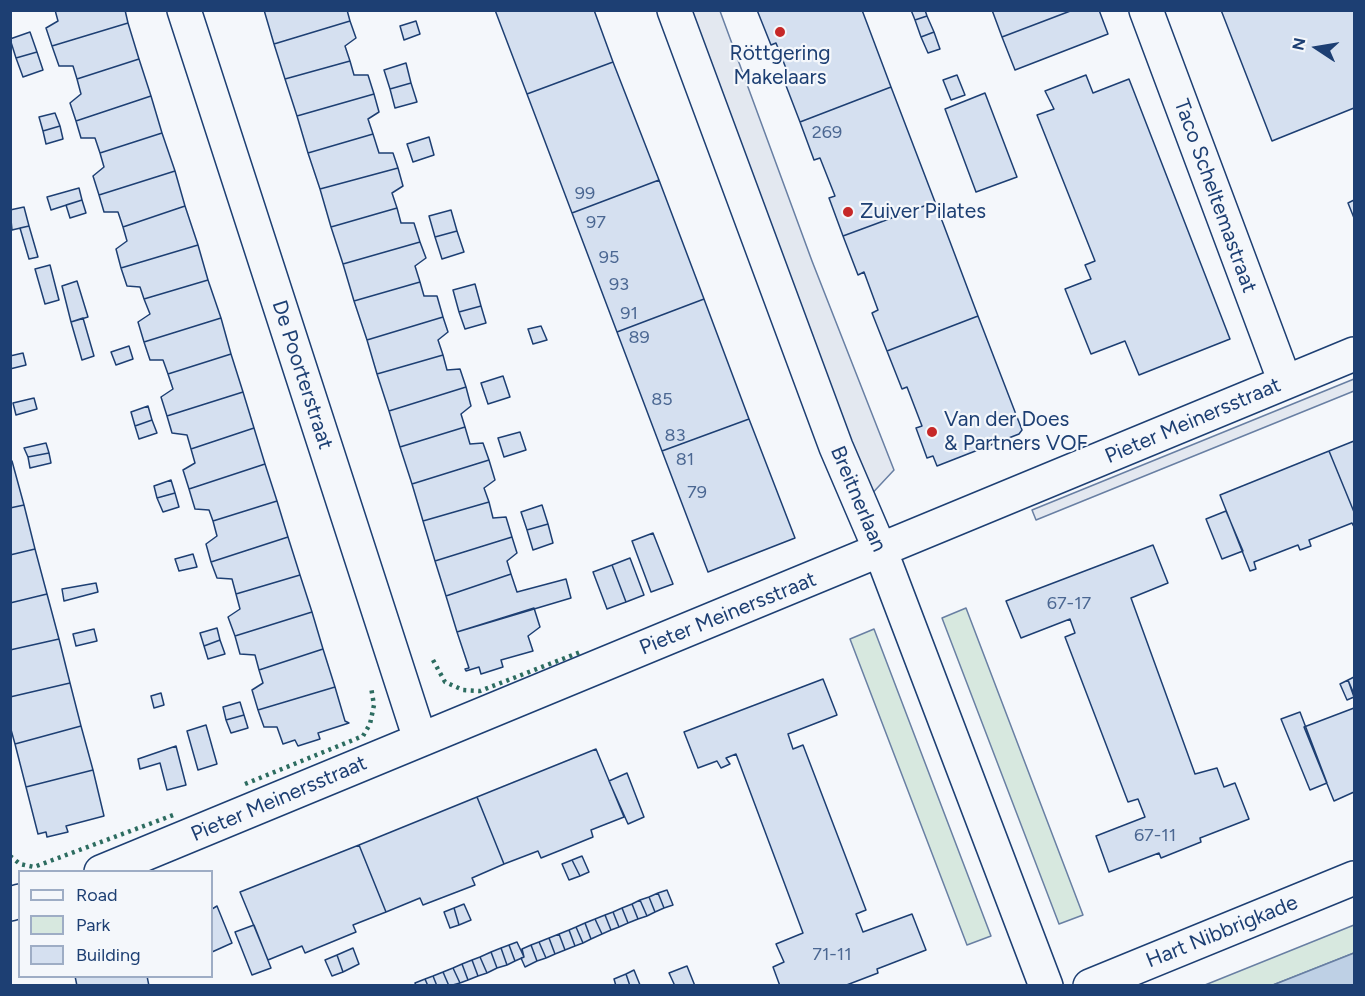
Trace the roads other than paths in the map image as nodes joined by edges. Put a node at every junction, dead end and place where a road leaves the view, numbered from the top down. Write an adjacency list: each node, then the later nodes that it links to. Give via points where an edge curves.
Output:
1 (184, 10): 7 (street, De Poorterstraat)
2 (674, 10): 6 (street, Breitnerlaan, via 836,447)
3 (1146, 10): 5 (street, Taco Scheltemastraat)
4 (1354, 354): 5 (street, Pieter Meinersstraat)
5 (1284, 382): 6 (street, Pieter Meinersstraat)
6 (881, 552): 7 (street, Pieter Meinersstraat); 10 (street, Breitnerlaan)
7 (420, 739): 8 (street, Pieter Meinersstraat)
8 (106, 870)
9 (1354, 878): 11 (street, Hart Nibbrigkade)
10 (1046, 986)
11 (1090, 986)

